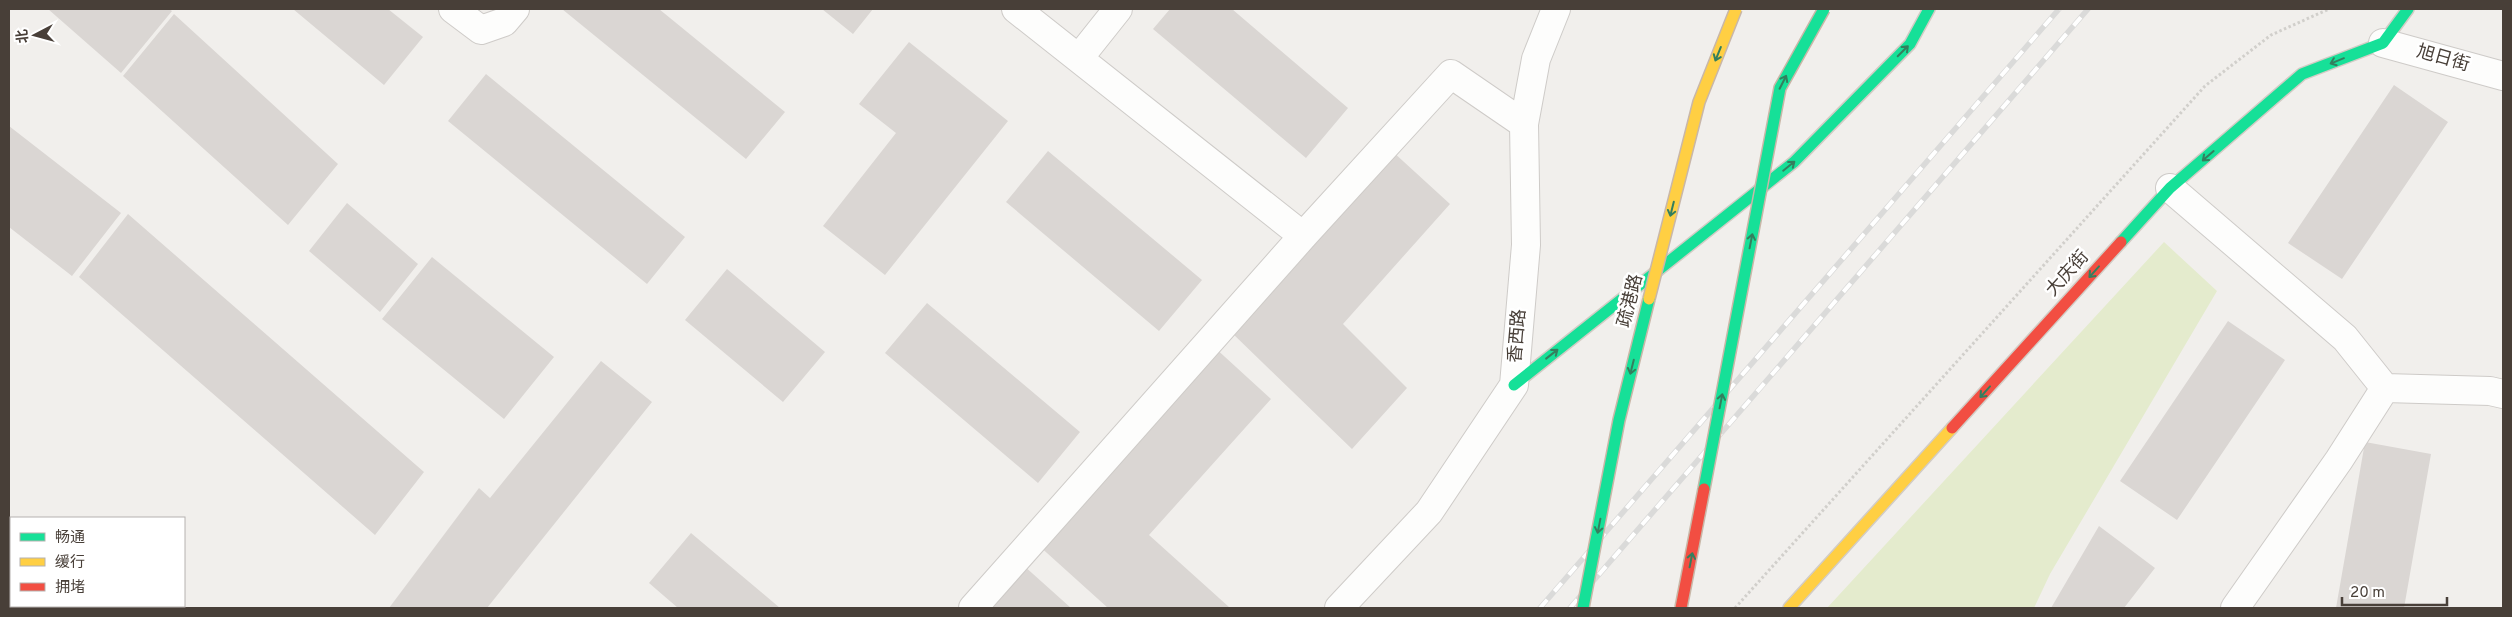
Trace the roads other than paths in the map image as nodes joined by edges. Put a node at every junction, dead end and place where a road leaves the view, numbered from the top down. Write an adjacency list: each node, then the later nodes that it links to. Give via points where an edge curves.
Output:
1 (453, 9): 2 (street, via 481,30 504,22)
2 (515, 9)
3 (1016, 9): 11 (street)
4 (1118, 9): 11 (street)
5 (1556, 9): 13 (street, 香西路, via 1536,59)
6 (1736, 9): 21 (main road, 疏港路, one-way to 21, bridge, via 1699,102 1619,420)
7 (1824, 9): 22 (main road, one-way to 7, bridge, via 1780,88)
8 (1930, 9): 16 (main road, one-way to 8, via 1794,162 1910,44)
9 (2408, 9): 10 (main road)
10 (2383, 43): 12 (street, 旭日街); 14 (main road, 大庆街, one-way to 14, via 2302,74)
11 (1079, 58): 15 (street)
12 (2503, 76)
13 (1524, 124): 15 (street, via 1452,74); 16 (street, 香西路, via 1526,245)
14 (2170, 188): 17 (street, via 2345,338); 23 (main road, 大庆街, one-way to 23)
15 (1303, 236): 19 (street)
16 (1514, 385): 20 (street, 香西路, via 1428,512)
17 (2385, 388): 18 (street); 24 (street, via 2339,460)
18 (2503, 394)
19 (972, 608)
20 (1339, 608)
21 (1583, 608)
22 (1682, 608)
23 (1789, 608)
24 (2235, 608)

